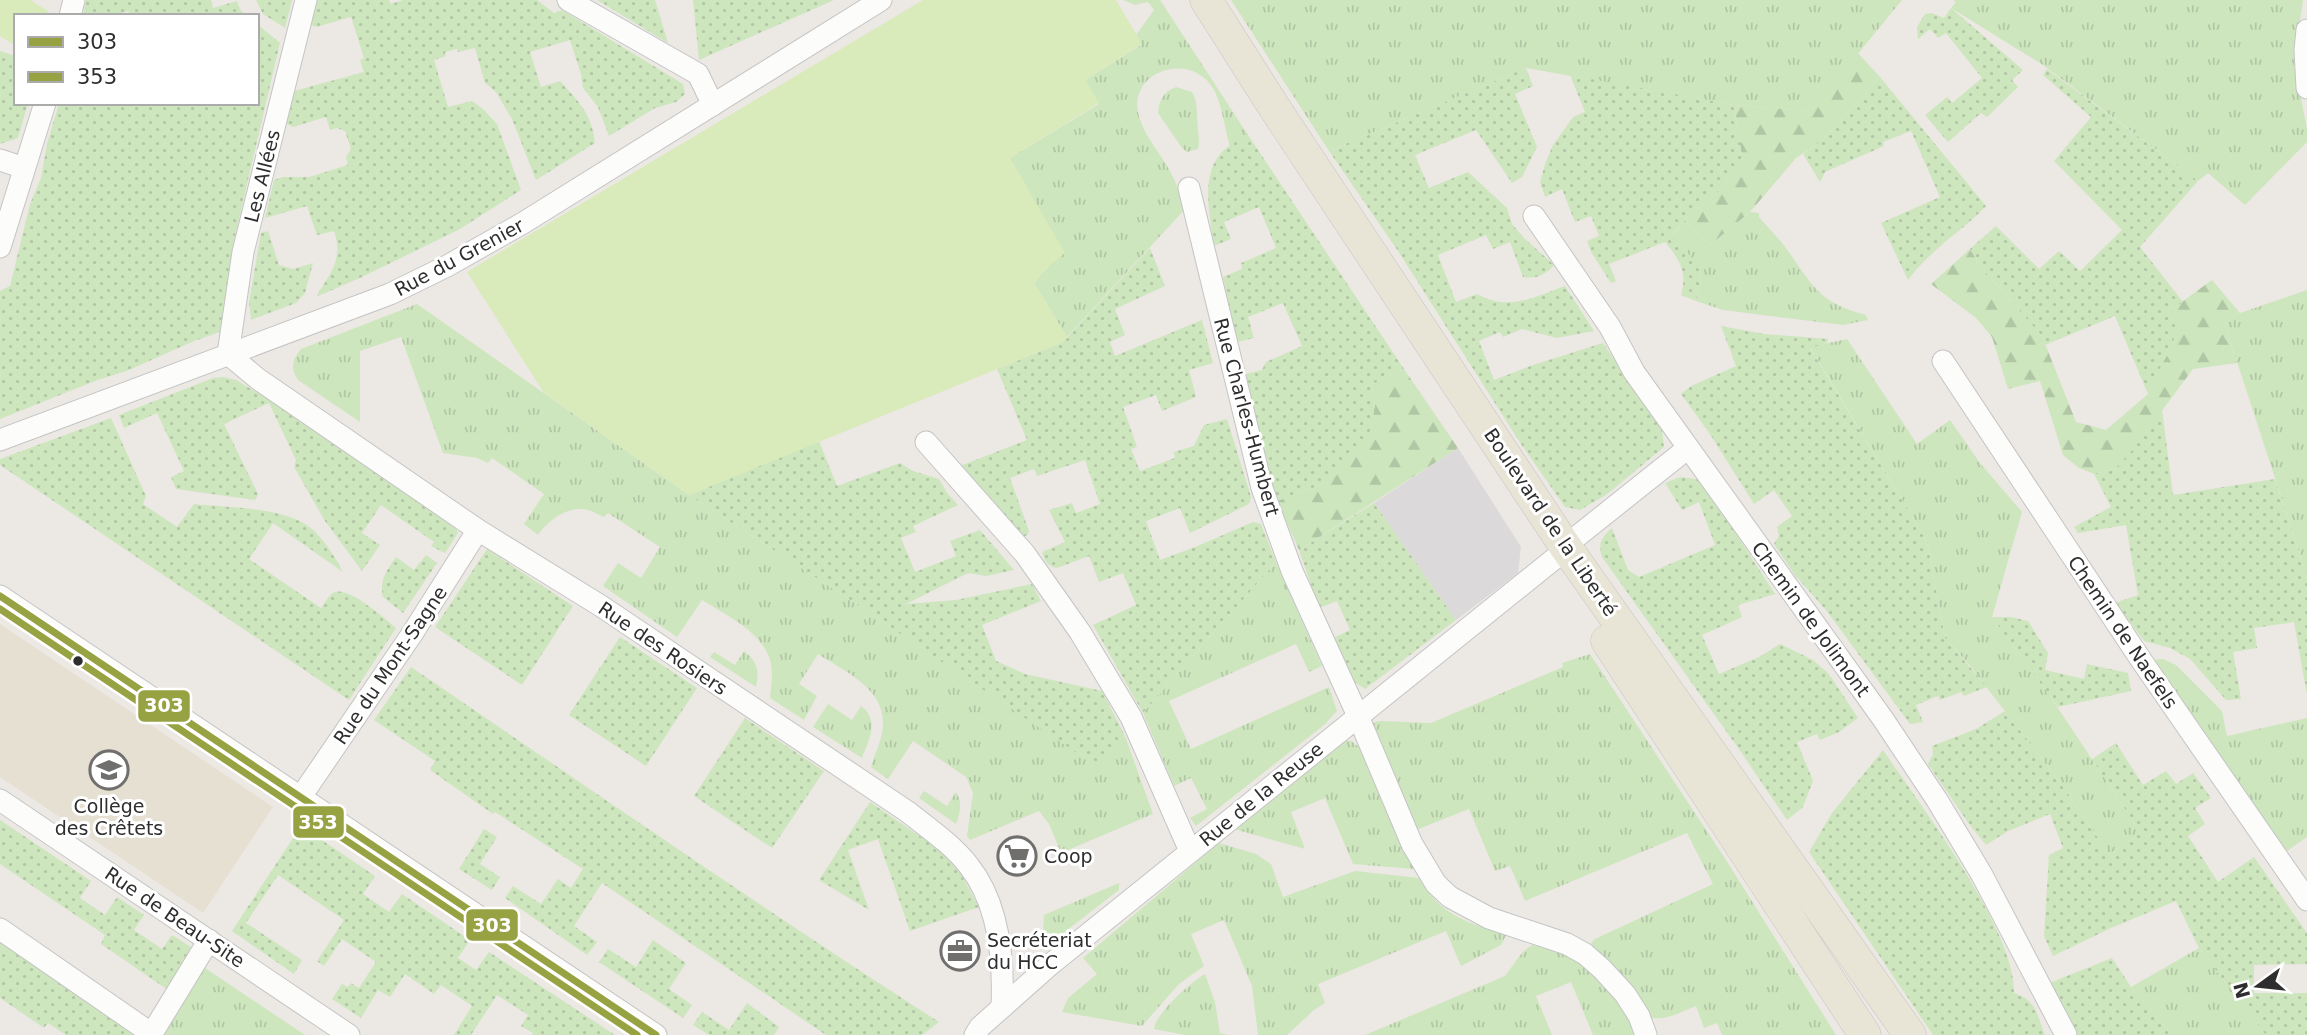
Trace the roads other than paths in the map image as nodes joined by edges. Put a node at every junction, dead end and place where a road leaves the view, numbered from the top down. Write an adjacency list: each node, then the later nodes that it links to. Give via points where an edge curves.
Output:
1 (306, 0): 15 (street, Les Allées, via 243,252)
2 (568, 0): 9 (street, via 698,74)
3 (881, 0): 9 (street, Rue du Grenier)
4 (1185, 0): 21 (main road, Boulevard de la Liberté)
5 (1206, 0): 21 (main road, Boulevard de la Liberté)
6 (2307, 30): 7 (street)
7 (2307, 88)
8 (44, 105): 11 (street)
9 (713, 105): 15 (street, Rue du Grenier, via 447,266 390,294)
10 (0, 160): 11 (street)
11 (24, 168): 14 (street)
12 (1189, 188): 23 (street, Rue Charles-Humbert, via 1262,488 1292,571)
13 (1534, 216): 19 (street, Chemin de Jolimont)
14 (0, 247)
15 (228, 354): 17 (street, Rue du Grenier); 20 (street, Rue des Rosiers)
16 (1943, 360): 27 (street, Chemin de Naefels)
17 (0, 440)
18 (926, 442): 26 (street, via 1025,554 1080,632 1130,717)
19 (1688, 448): 21 (street, Rue de la Reuse); 38 (street, Chemin de Jolimont, via 1937,800)
20 (478, 530): 24 (street, Rue du Mont-Sagne); 30 (street, Rue des Rosiers, via 601,606 908,812 952,848 968,864 988,899 1003,979)
21 (1559, 553): 23 (street, Rue de la Reuse); 36 (main road, Boulevard de la Liberté); 37 (main road, Boulevard de la Liberté)
22 (0, 596): 24 (street)
23 (1358, 716): 26 (street, Rue de la Reuse); 35 (street, Rue Charles-Humbert, via 1412,844 1436,884 1471,909 1584,954 1625,994)
24 (300, 798): 33 (street)
25 (0, 800): 29 (street, Rue de Beau-Site)
26 (1189, 851): 30 (street, Rue de la Reuse)
27 (2307, 901)
28 (0, 929): 31 (street)
29 (209, 940): 31 (street); 32 (street, Rue de Beau-Site)
30 (1002, 1007): 34 (street, Rue de la Reuse)
31 (152, 1034)
32 (349, 1035)
33 (656, 1035)
34 (975, 1035)
35 (1646, 1035)
36 (1865, 1035)
37 (1910, 1035)
38 (2066, 1035)

